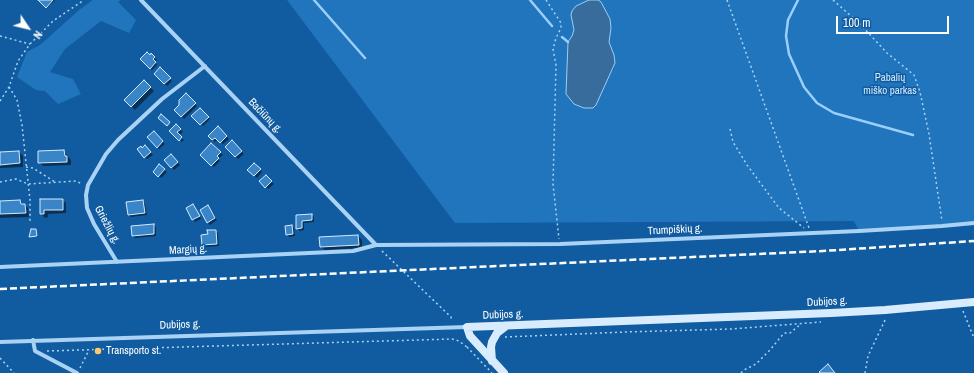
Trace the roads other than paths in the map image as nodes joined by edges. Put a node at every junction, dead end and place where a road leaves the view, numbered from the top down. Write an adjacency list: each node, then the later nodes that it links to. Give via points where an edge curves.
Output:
1 (141, 0): 2 (street, Bačiūnų g.)
2 (205, 66): 4 (street, Bačiūnų g.); 5 (street, Griežlių g., via 162,99 118,140 106,154 88,185 87,208)
3 (974, 223): 4 (street, Trumpiškių g., via 560,244)
4 (376, 245): 5 (street, Margių g., via 353,251)
5 (117, 262): 6 (street, Margių g.)
6 (0, 267)
7 (974, 302): 8 (main road, Dubijos g., via 831,313)
8 (506, 326): 9 (main road, Dubijos g.); 12 (main road, via 494,337 491,348)
9 (466, 327): 10 (street, Dubijos g.); 12 (main road, via 476,344)
10 (33, 340): 11 (street, Dubijos g.); 13 (street, via 35,351)
11 (0, 342)
12 (492, 361): 14 (main road)
13 (77, 373)
14 (504, 373)

